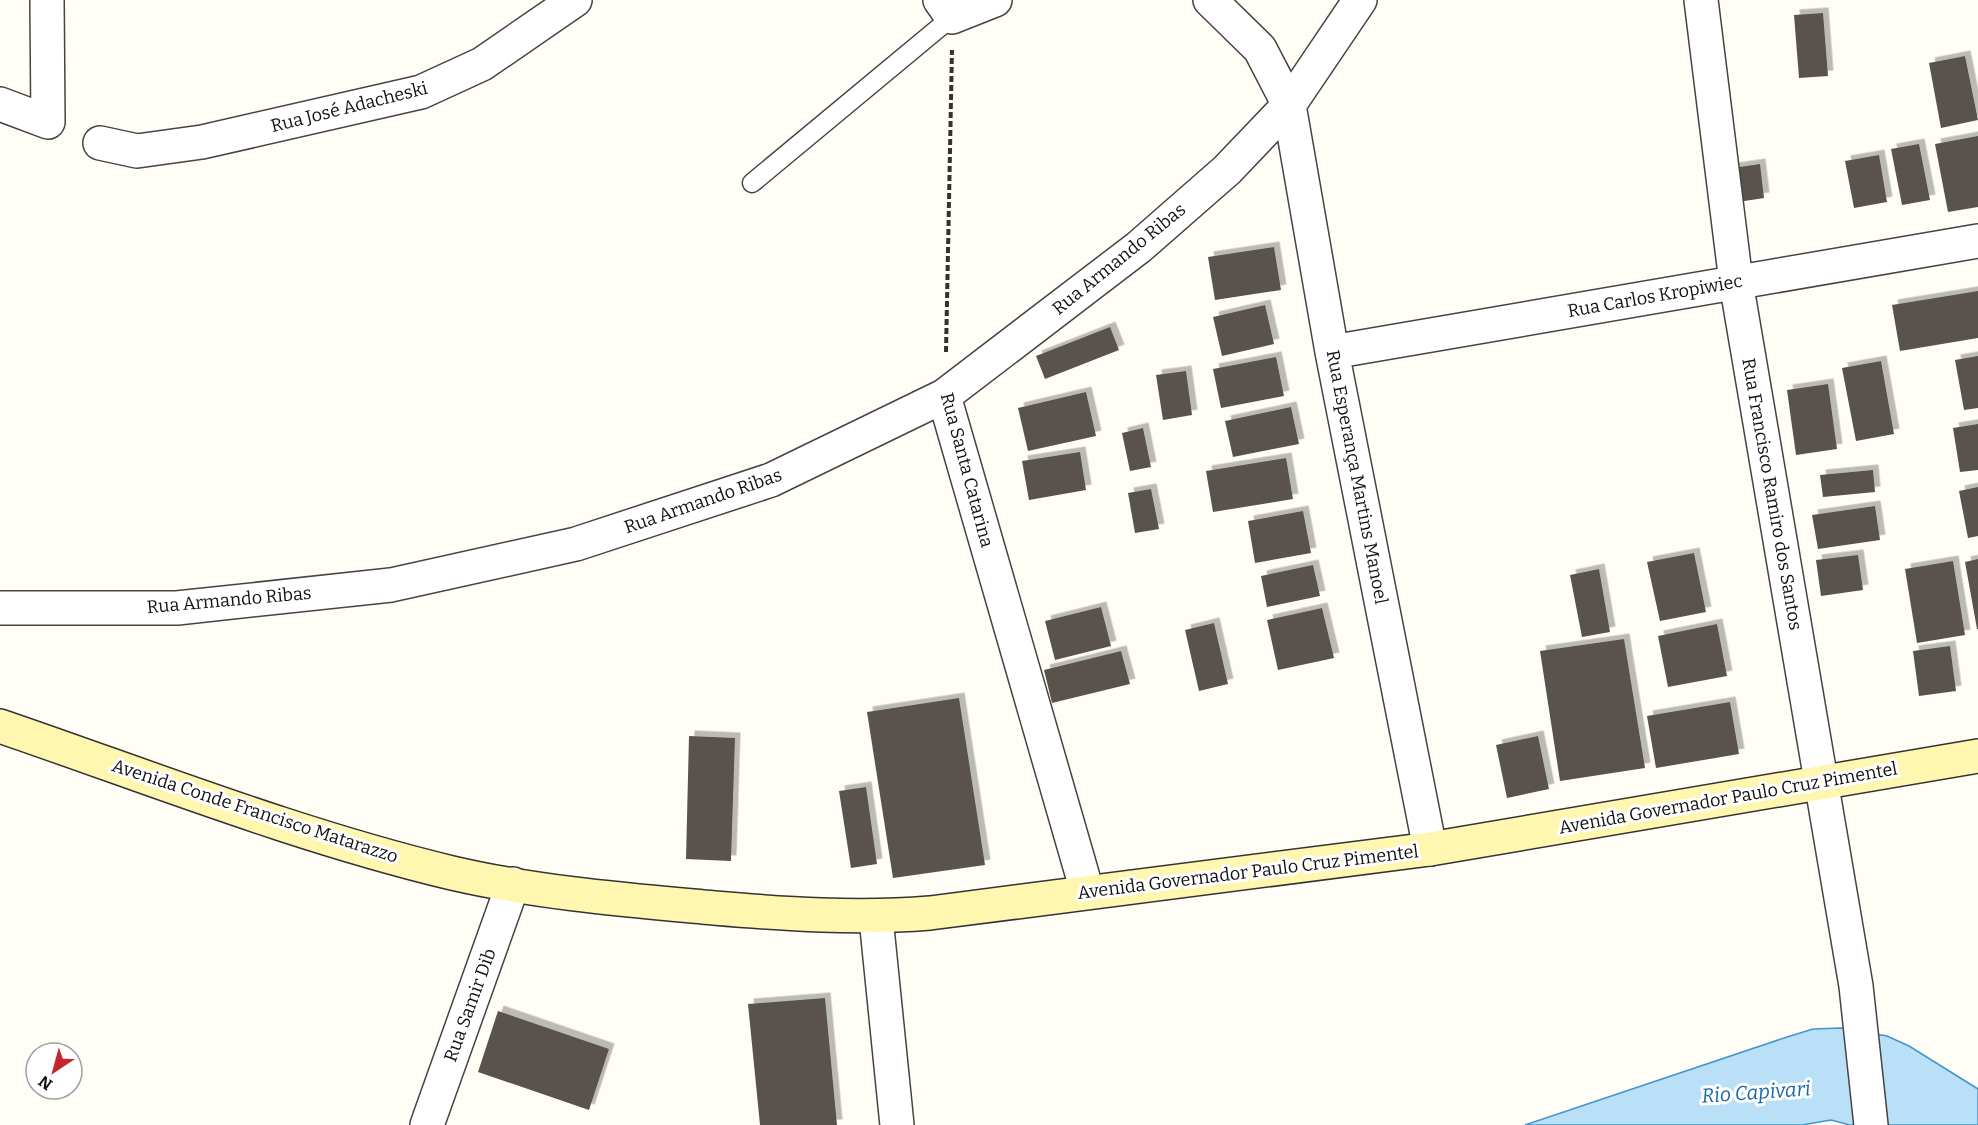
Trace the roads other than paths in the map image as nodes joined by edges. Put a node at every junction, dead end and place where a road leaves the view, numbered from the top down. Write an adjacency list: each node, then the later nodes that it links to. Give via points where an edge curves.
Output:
1 (47, 0): 8 (street, via 48,122)
2 (575, 0): 10 (street, Rua José Adacheski, via 482,64 421,92 202,142 137,151)
3 (995, 0): 7 (street)
4 (1210, 0): 9 (street, Rua Esperança Martins Manoel, via 1260,49)
5 (1360, 0): 9 (street, Rua Armando Ribas)
6 (1701, 0): 13 (street, Rua Francisco Ramiro dos Santos)
7 (946, 8): 11 (lane)
8 (0, 104)
9 (1289, 105): 14 (street, Rua Esperança Martins Manoel); 15 (street, Rua Armando Ribas, via 1227,170 1139,247)
10 (100, 143)
11 (752, 183)
12 (1978, 241): 13 (street, Rua Carlos Kropiwiec)
13 (1736, 282): 14 (street, Rua Carlos Kropiwiec); 19 (street, Rua Francisco Ramiro dos Santos)
14 (1332, 352): 20 (street, Rua Esperança Martins Manoel)
15 (944, 396): 16 (street, Rua Armando Ribas, via 771,480 576,544 391,585 177,608); 22 (street, Rua Santa Catarina)
16 (0, 608)
17 (0, 726): 21 (street, Avenida Conde Francisco Matarazzo, via 337,842 453,873)
18 (1978, 756): 19 (street, Avenida Governador Paulo Cruz Pimentel)
19 (1821, 782): 20 (street, Avenida Governador Paulo Cruz Pimentel); 26 (street, Rua Francisco Ramiro dos Santos, via 1856,986)
20 (1430, 849): 22 (street, Avenida Governador Paulo Cruz Pimentel)
21 (513, 884): 23 (street, Avenida Governador Paulo Cruz Pimentel, via 628,900); 24 (street, Rua Samir Dib)
22 (1087, 891): 23 (street, Avenida Governador Paulo Cruz Pimentel)
23 (876, 918): 25 (street)
24 (427, 1125)
25 (897, 1125)
26 (1871, 1125)

